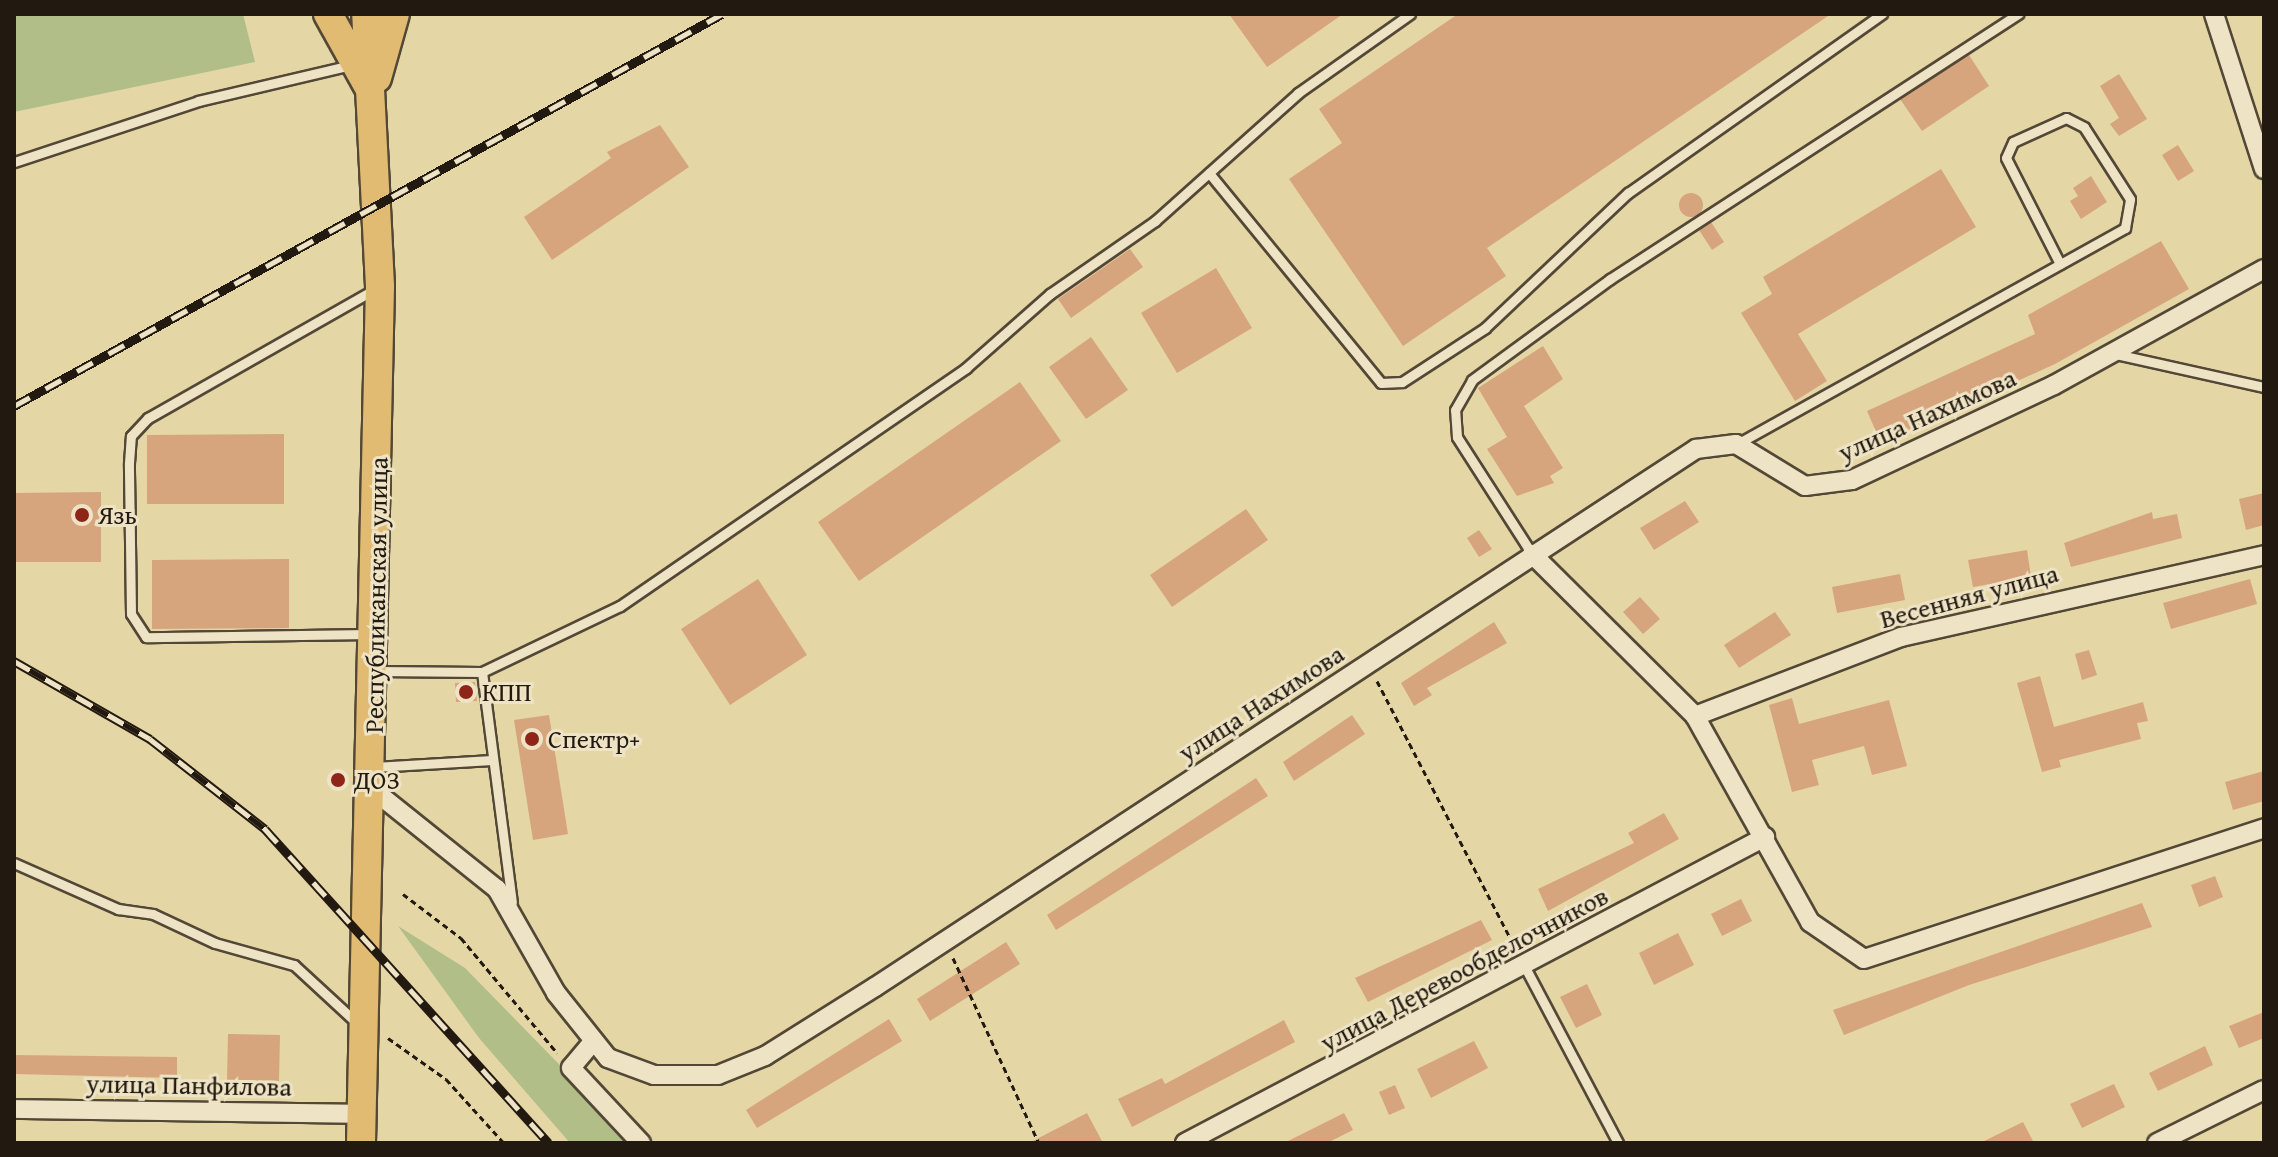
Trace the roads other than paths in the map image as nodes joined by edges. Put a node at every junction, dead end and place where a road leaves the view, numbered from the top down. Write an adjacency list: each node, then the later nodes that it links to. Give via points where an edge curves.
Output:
1 (328, 14): 8 (main road)
2 (366, 14): 9 (main road, Республиканская улица)
3 (395, 14): 9 (main road)
4 (1410, 14): 12 (lane, via 1298,93)
5 (1882, 14): 12 (lane, via 1628,193 1485,328 1402,382 1381,383)
6 (2018, 14): 19 (lane, via 1610,279 1472,380 1455,410 1457,437)
7 (2214, 14): 11 (street)
8 (356, 64): 9 (main road); 10 (lane, via 198,101)
9 (372, 94): 15 (main road, Республиканская улица)
10 (14, 162)
11 (2264, 169)
12 (1209, 173): 23 (lane, via 941,386 620,606)
13 (2060, 264): 13 (lane, via 2125,228 2132,211 2084,127 2066,118 2013,142 2006,158); 18 (lane)
14 (2264, 269): 16 (street, улица Нахимова)
15 (380, 286): 21 (main road, Республиканская улица); 21 (lane, via 148,418 131,436 129,463 131,614 146,637)
16 (2112, 353): 17 (lane); 18 (street, улица Нахимова, via 1931,446 1835,485 1793,481)
17 (2264, 387)
18 (1736, 444): 19 (street, улица Нахимова, via 1696,449)
19 (1532, 554): 24 (street); 33 (street, улица Нахимова, via 765,1056 718,1075 642,1072)
20 (2264, 555): 24 (street, Весенняя улица, via 1901,637)
21 (377, 634): 22 (main road, Республиканская улица)
22 (376, 671): 23 (lane); 26 (main road, Республиканская улица)
23 (482, 672): 25 (lane)
24 (1695, 716): 28 (street)
25 (492, 760): 26 (lane); 30 (lane)
26 (373, 778): 30 (street); 32 (main road, Республиканская улица)
27 (2264, 828): 28 (street, via 1864,959 1810,922)
28 (1765, 837): 31 (street, улица Деревообделочников)
29 (14, 863): 32 (lane, via 118,909 153,914 215,943 294,965)
30 (514, 909): 33 (street)
31 (1526, 969): 39 (street, улица Деревообделочников); 40 (lane)
32 (359, 1025): 36 (main road, Республиканская улица)
33 (591, 1044): 38 (street, via 571,1068)
34 (2264, 1090): 41 (street)
35 (14, 1109): 36 (street, улица Панфилова)
36 (362, 1114): 37 (main road, Республиканская улица)
37 (361, 1143)
38 (641, 1143)
39 (1185, 1143)
40 (1618, 1143)
41 (2157, 1143)

